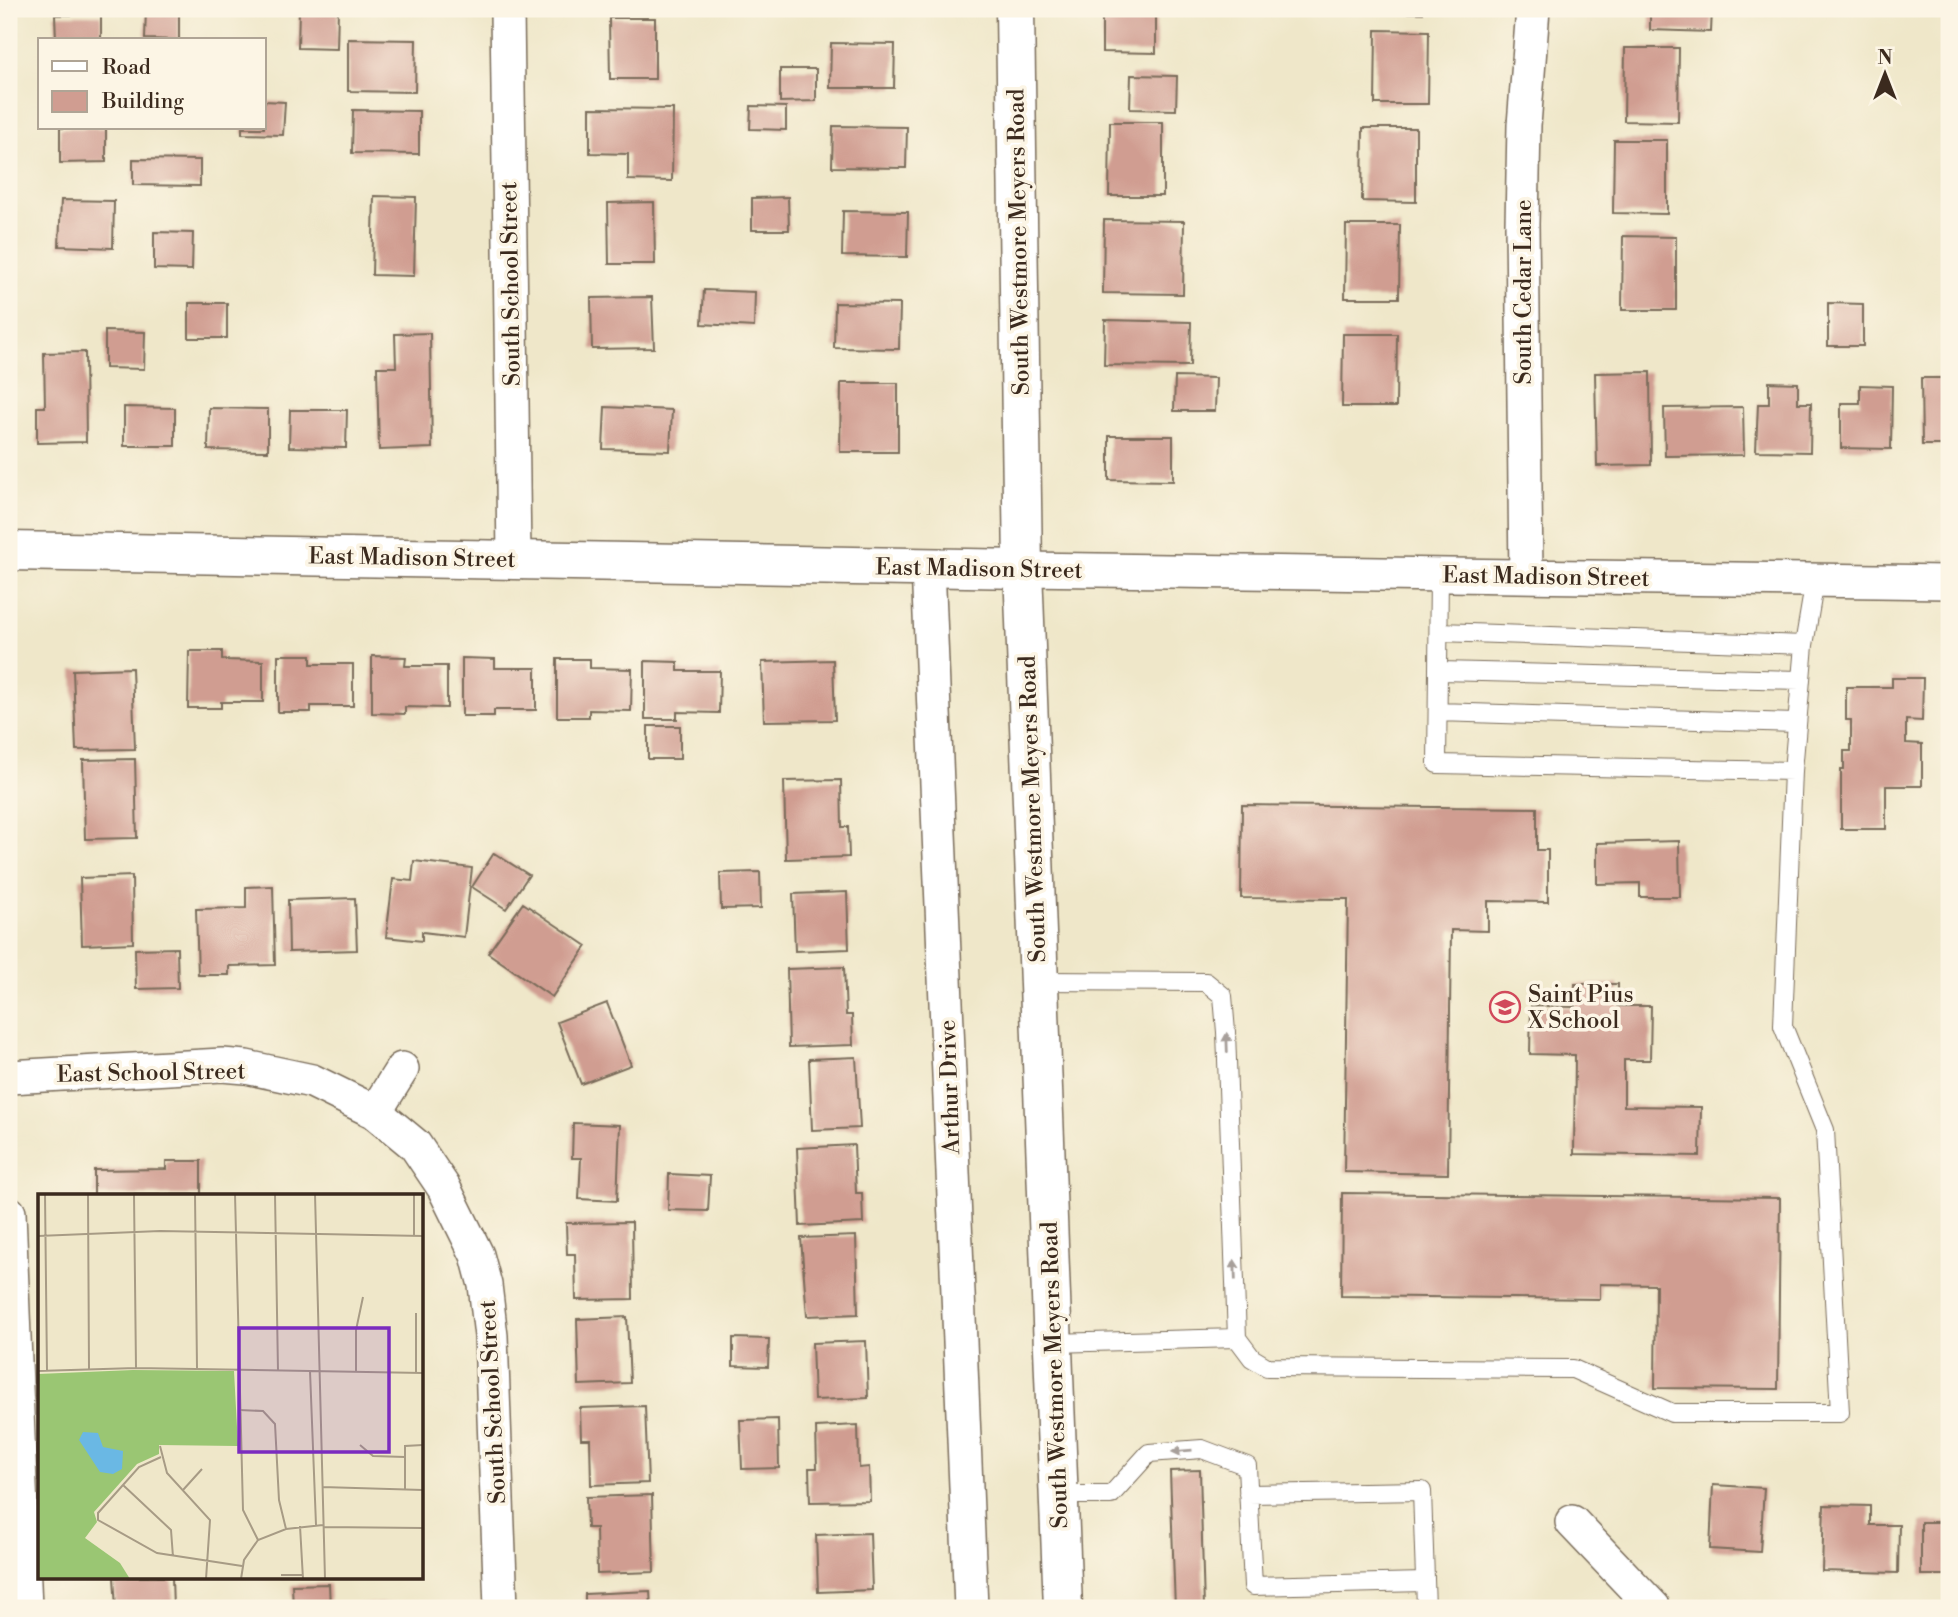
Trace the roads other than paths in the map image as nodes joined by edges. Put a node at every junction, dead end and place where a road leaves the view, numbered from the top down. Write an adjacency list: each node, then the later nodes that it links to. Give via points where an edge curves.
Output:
1 (507, 9): 5 (street, South School Street)
2 (1015, 9): 7 (street, South Westmore Meyers Road)
3 (1533, 9): 9 (street, South Cedar Lane, via 1522,224)
4 (9, 551): 5 (street, East Madison Street)
5 (514, 559): 6 (street, East Madison Street)
6 (928, 566): 7 (street, East Madison Street); 33 (street, Arthur Drive)
7 (1023, 569): 8 (street, East Madison Street); 19 (street, South Westmore Meyers Road)
8 (1439, 575): 9 (street, East Madison Street); 12 (lane)
9 (1526, 576): 10 (street, East Madison Street)
10 (1815, 580): 11 (street, East Madison Street); 13 (lane)
11 (1949, 582)
12 (1440, 632): 13 (lane); 14 (lane)
13 (1804, 645): 15 (lane)
14 (1440, 671): 15 (lane); 16 (lane)
15 (1800, 680): 17 (lane)
16 (1438, 712): 17 (lane); 18 (lane, via 1437,764)
17 (1797, 723): 18 (lane)
18 (1793, 771): 25 (lane, via 1783,1026 1825,1130 1840,1413 1672,1413 1573,1369 1267,1367 1252,1358)
19 (1039, 981): 25 (lane, one-way to 19, via 1223,996 1206,982); 26 (street, South Westmore Meyers Road)
20 (402, 1069): 22 (street)
21 (9, 1077): 22 (street, East School Street, via 246,1067 312,1082)
22 (375, 1112): 23 (street, East School Street, via 415,1146)
23 (452, 1202): 32 (street, South School Street, via 477,1255 485,1285)
24 (9, 1213): 31 (street)
25 (1237, 1338): 26 (lane)
26 (1053, 1343): 27 (street, South Westmore Meyers Road)
27 (1059, 1494): 28 (lane, one-way to 27, via 1247,1466 1202,1449 1149,1453 1111,1495); 34 (street, South Westmore Meyers Road)
28 (1248, 1494): 30 (lane, via 1253,1586); 30 (lane, via 1422,1491)
29 (1572, 1522): 36 (street)
30 (1425, 1583): 35 (lane)
31 (26, 1608)
32 (501, 1608)
33 (971, 1608)
34 (1063, 1608)
35 (1426, 1608)
36 (1654, 1608)

